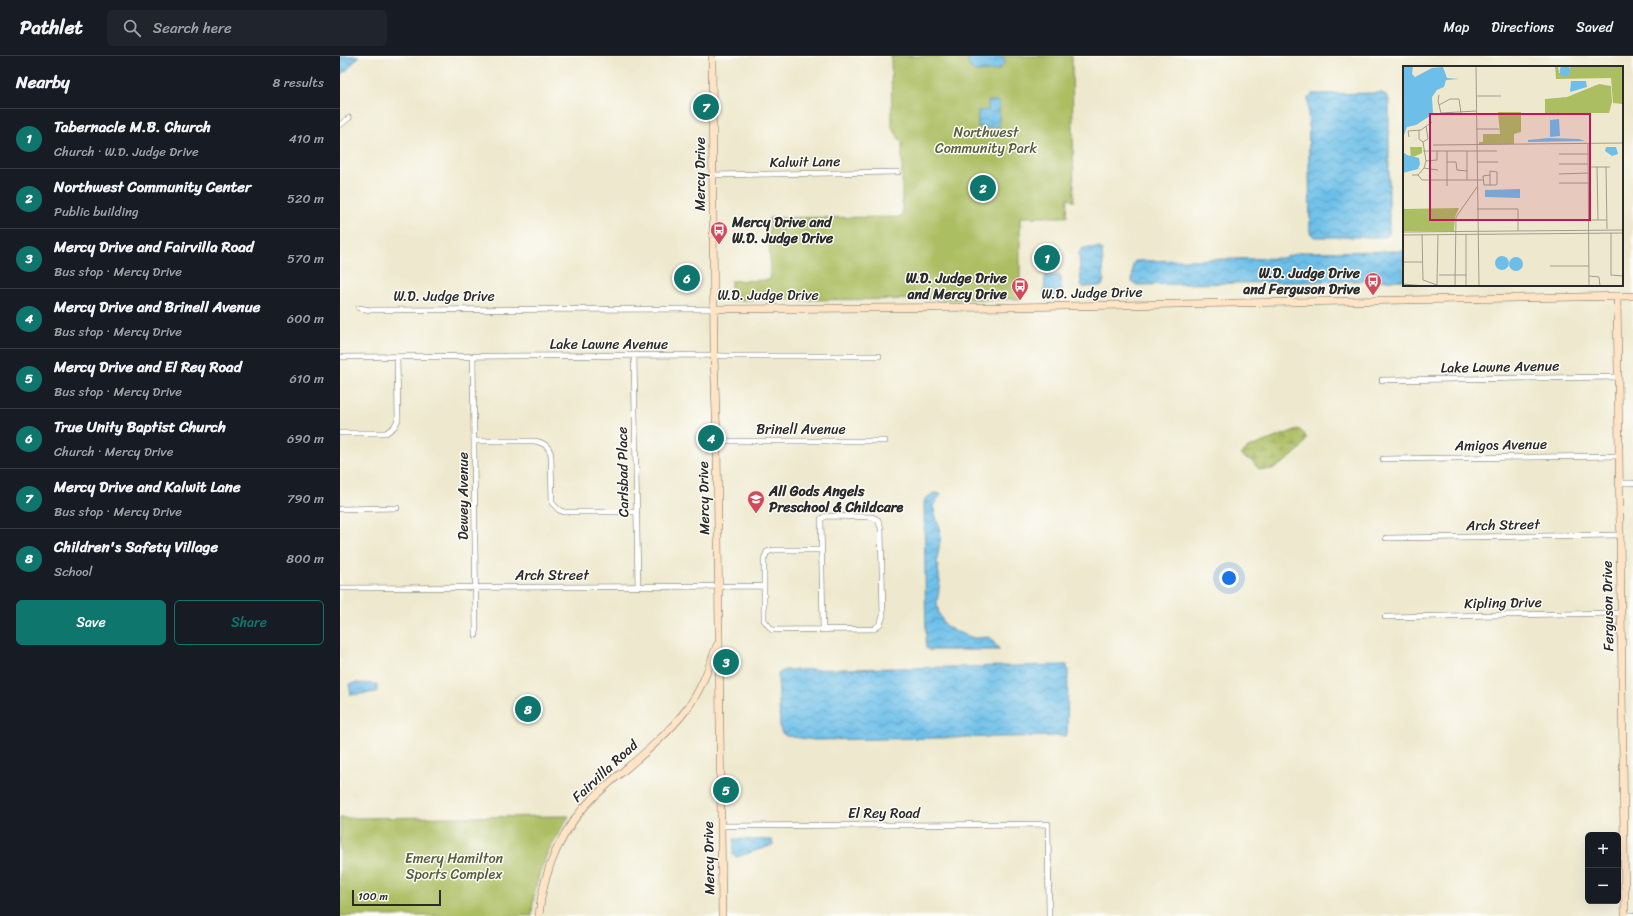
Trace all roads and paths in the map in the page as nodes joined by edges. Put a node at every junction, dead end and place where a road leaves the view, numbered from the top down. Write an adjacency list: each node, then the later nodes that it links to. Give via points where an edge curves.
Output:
1 (712, 56): 5 (street, Mercy Drive)
2 (349, 118): 3 (street)
3 (340, 125)
4 (898, 172): 5 (street, Kalwit Lane)
5 (712, 175): 9 (street, Mercy Drive)
6 (1617, 296): 7 (street, W.D. Judge Drive); 9 (street, W.D. Judge Drive, via 1013,307); 16 (street, Ferguson Drive)
7 (1633, 296)
8 (359, 308): 9 (street, W.D. Judge Drive)
9 (714, 309): 12 (street, Mercy Drive)
10 (473, 356): 11 (street, Lake Lawne Avenue); 15 (street, Lake Lawne Avenue); 19 (street, Dewey Avenue)
11 (634, 356): 12 (street, Lake Lawne Avenue); 28 (street, Carlsbad Place)
12 (714, 356): 13 (street, Lake Lawne Avenue); 20 (street, Mercy Drive)
13 (879, 356)
14 (340, 357): 15 (street, Lake Lawne Avenue)
15 (397, 357): 18 (street, via 398,420 394,427 386,433)
16 (1618, 377): 17 (street, Lake Lawne Avenue); 22 (street, Ferguson Drive)
17 (1382, 380)
18 (340, 433)
19 (474, 441): 28 (street, via 542,443 550,450 551,455 552,503 564,512); 34 (street, Dewey Avenue)
20 (716, 441): 21 (street, Brinell Avenue); 32 (street, Mercy Drive)
21 (885, 441)
22 (1619, 456): 23 (street, Amigos Avenue); 24 (street, Ferguson Drive)
23 (1382, 459)
24 (1620, 483): 25 (street); 29 (street, Ferguson Drive)
25 (1633, 483)
26 (397, 508): 27 (street)
27 (340, 509)
28 (635, 512): 35 (street, Carlsbad Place)
29 (1620, 535): 30 (street, Arch Street); 37 (street, Ferguson Drive)
30 (1386, 538)
31 (822, 550): 33 (street, via 767,552 764,559); 39 (street); 39 (street, via 821,519 826,516 872,517 878,520 882,535 883,616 880,624 874,629)
32 (718, 586): 33 (street, Arch Street); 35 (street, Arch Street); 41 (street, Mercy Drive)
33 (764, 586): 39 (street, via 764,620 772,630)
34 (475, 587): 35 (street, Arch Street); 36 (street, Arch Street); 40 (street, Dewey Avenue)
35 (638, 587)
36 (340, 588)
37 (1621, 613): 38 (street, Kipling Drive); 45 (street, Ferguson Drive)
38 (1385, 617)
39 (823, 629)
40 (476, 635)
41 (719, 641): 42 (street, Mercy Drive); 43 (street, Fairvilla Road)
42 (719, 676): 43 (street); 44 (street, Mercy Drive)
43 (704, 680): 47 (street, Fairvilla Road, via 687,710 661,737 594,796 569,826 550,866)
44 (721, 826): 48 (street, Mercy Drive); 49 (street, El Rey Road, via 1048,824)
45 (1625, 915): 46 (street)
46 (1633, 915)
47 (540, 916)
48 (722, 916)
49 (1049, 916)

